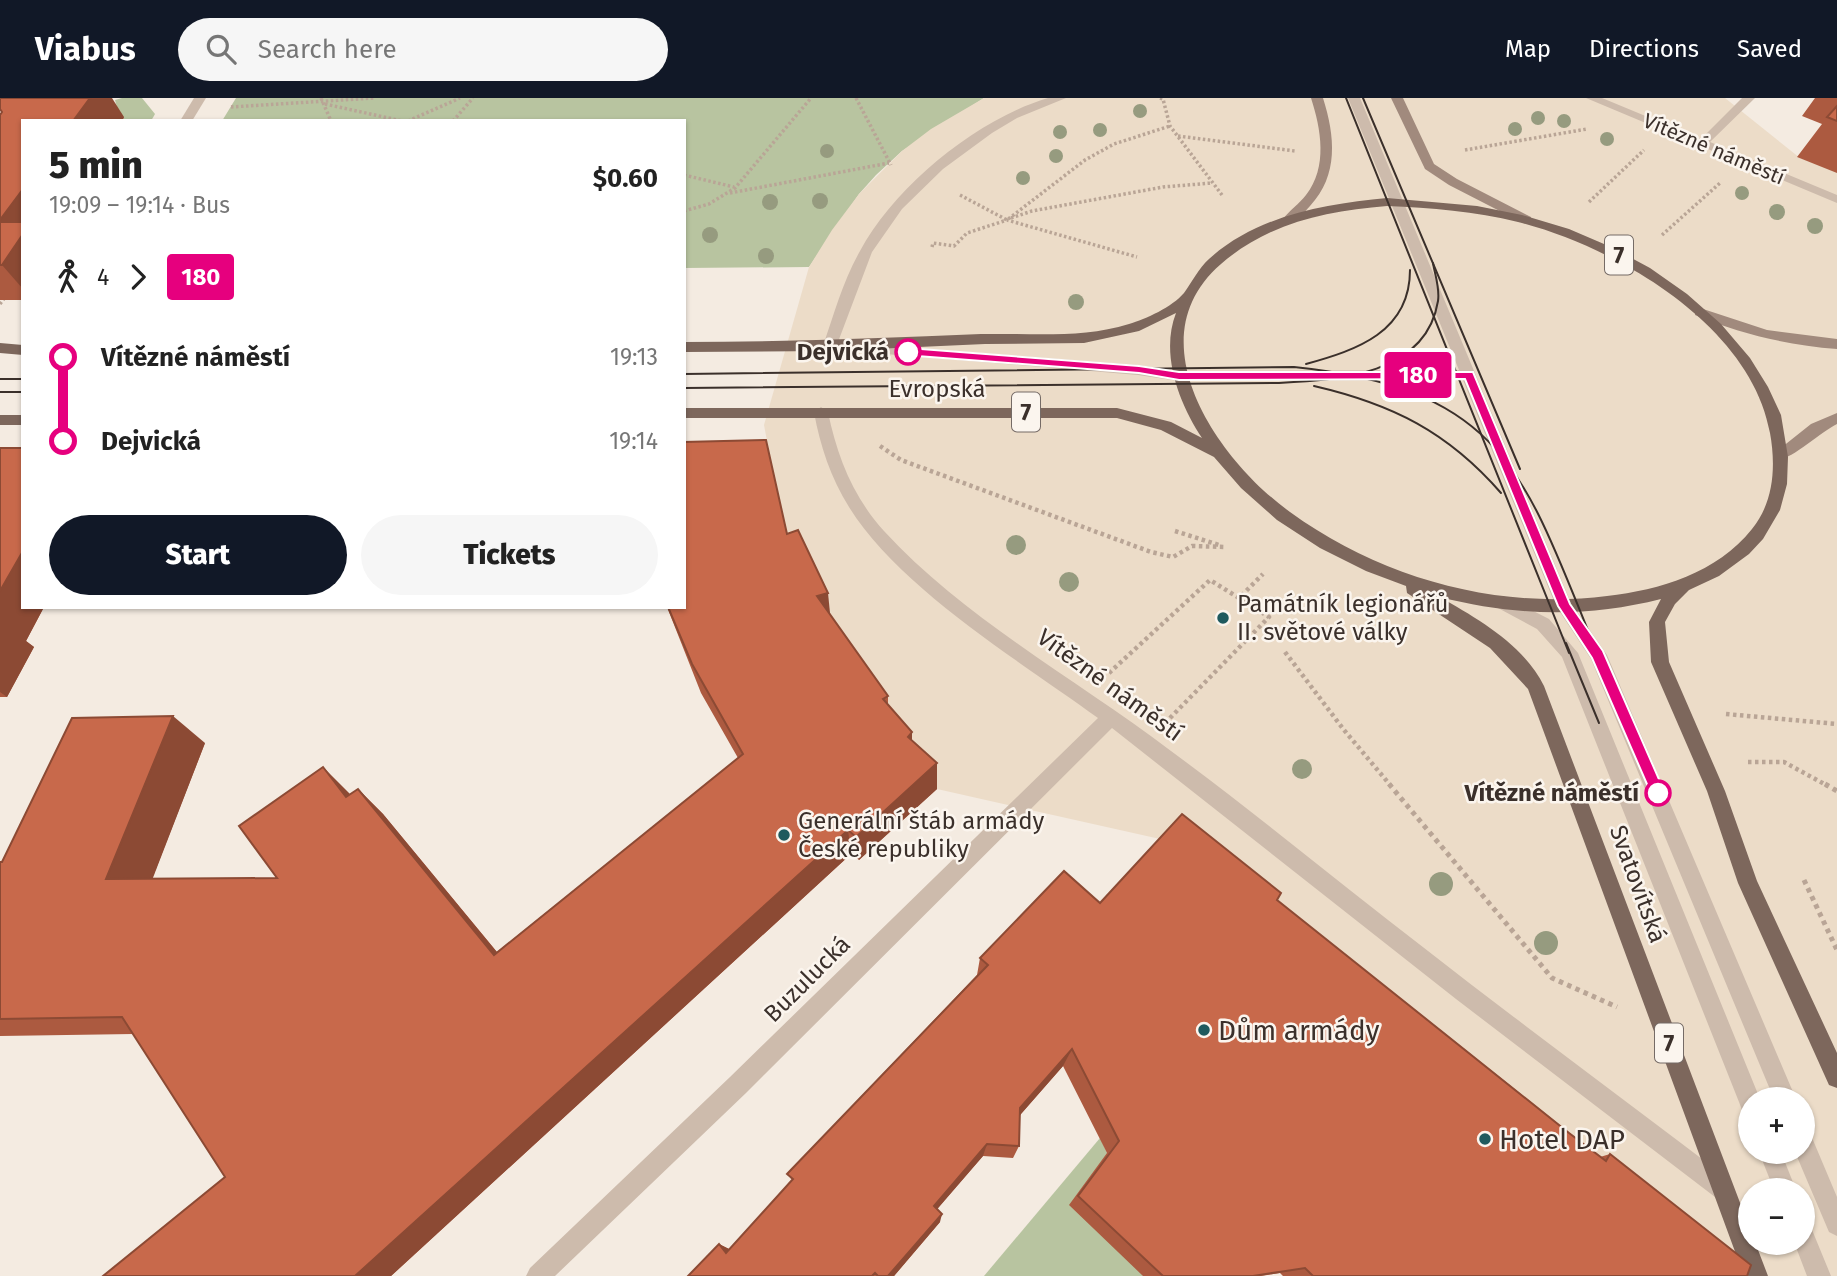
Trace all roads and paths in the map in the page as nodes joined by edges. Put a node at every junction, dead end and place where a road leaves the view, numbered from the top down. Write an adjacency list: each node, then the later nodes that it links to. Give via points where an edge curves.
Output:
1 (200, 98): 16 (street)
2 (374, 98): 14 (path)
3 (460, 98): 19 (path)
4 (473, 98): 20 (path)
5 (811, 98): 33 (path)
6 (856, 98): 28 (path)
7 (1160, 98): 21 (path)
8 (1317, 98): 41 (main road, via 1326,134 1323,176 1314,195)
9 (1354, 98): 38 (street)
10 (1397, 98): 43 (main road, via 1429,166)
11 (1592, 98): 24 (street, Vítězné náměstí)
12 (1749, 98): 24 (street)
13 (1054, 99): 52 (street, via 1018,114 966,146 904,199 853,277)
14 (321, 100): 15 (path); 17 (path); 18 (path)
15 (223, 107)
16 (187, 119)
17 (330, 119)
18 (394, 119)
19 (413, 119)
20 (455, 119)
21 (1170, 126): 23 (path); 42 (path, via 1114,144 1085,160)
22 (1591, 129): 26 (path)
23 (1178, 136): 27 (path); 32 (path)
24 (1703, 143): 37 (street, Vítězné náměstí)
25 (1651, 144): 39 (path)
26 (1460, 151)
27 (1299, 152)
28 (889, 163): 29 (path); 34 (path)
29 (894, 170)
30 (686, 176): 33 (path)
31 (1728, 177): 44 (path)
32 (1212, 183): 36 (path); 42 (path, via 1163,187 1032,211)
33 (735, 188): 34 (path)
34 (726, 193): 40 (path)
35 (960, 195): 42 (path)
36 (1222, 195)
37 (1837, 200)
38 (1397, 202): 41 (main road, 7, via 1323,210); 43 (main road, 7, via 1449,205); 56 (street)
39 (1590, 202)
40 (686, 210)
41 (1289, 219): 48 (main road, 7, via 1228,250)
42 (1007, 220): 45 (path, via 967,233 954,246 933,243); 46 (path)
43 (1527, 220): 50 (main road, 7, via 1621,256)
44 (1662, 235)
45 (932, 247)
46 (1137, 257)
47 (8, 293): 49 (path)
48 (1188, 296): 52 (main road, Evropská / 7, via 1156,319 1098,336); 57 (main road, via 1178,322)
49 (0, 304)
50 (1700, 312): 51 (main road, via 1753,332); 64 (main road, 7, via 1732,344 1757,380 1775,417)
51 (1837, 344)
52 (830, 346): 53 (main road, Evropská / 7); 57 (street)
53 (686, 347)
54 (0, 348): 55 (main road)
55 (21, 350)
56 (1469, 375): 57 (street); 72 (street)
57 (1179, 376): 65 (main road, via 1196,420)
58 (821, 412): 59 (main road, Evropská / 7); 65 (main road, Evropská / 7, via 1117,413 1166,426); 77 (street, Vítězné náměstí, via 837,475 890,548 942,594)
59 (686, 413)
60 (1837, 418): 64 (main road)
61 (0, 420): 62 (main road)
62 (21, 420)
63 (875, 443): 66 (path, via 901,460 1151,552 1173,557 1192,546 1226,547)
64 (1782, 455): 69 (main road, 7, via 1781,482 1759,532 1740,554)
65 (1222, 457): 67 (main road, 7, via 1256,492 1309,534)
66 (1175, 531)
67 (1389, 573): 71 (main road, via 1436,589); 89 (main road, Svatovítská / 7, via 1489,637 1518,662 1535,686)
68 (1264, 574): 70 (path)
69 (1682, 587): 72 (main road, via 1609,604); 85 (main road, 7, via 1669,598 1657,622 1660,662 1716,791 1748,883)
70 (1239, 598): 75 (path, via 1210,580); 78 (path, via 1269,617)
71 (1504, 603): 72 (main road); 74 (street, via 1543,624)
72 (1564, 606): 74 (street); 87 (street, via 1604,668)
73 (1285, 652): 84 (path, via 1344,730 1552,978)
74 (1569, 653): 86 (street)
75 (1108, 674)
76 (1726, 713): 79 (path)
77 (1111, 717): 89 (street, Vítězné náměstí); 92 (street, Buzulucká)
78 (1168, 721)
79 (1837, 724)
80 (1748, 762): 81 (path, via 1784,762)
81 (1837, 791)
82 (1804, 880): 83 (path)
83 (1837, 950)
84 (1620, 1008)
85 (1837, 1077)
86 (1744, 1087)
87 (1780, 1087)
88 (1812, 1164): 90 (street)
89 (1723, 1189): 93 (main road, Svatovítská / 7)
90 (1837, 1224)
91 (1811, 1255): 94 (street)
92 (538, 1276)
93 (1756, 1276)
94 (1819, 1276)

